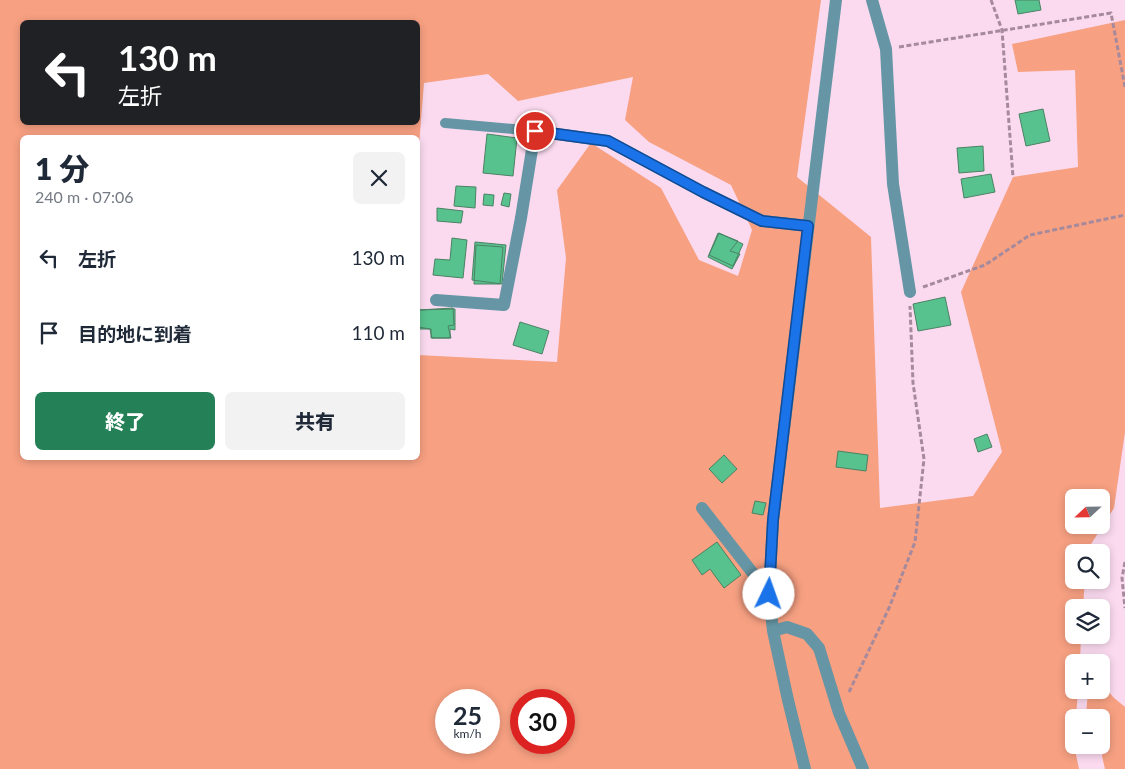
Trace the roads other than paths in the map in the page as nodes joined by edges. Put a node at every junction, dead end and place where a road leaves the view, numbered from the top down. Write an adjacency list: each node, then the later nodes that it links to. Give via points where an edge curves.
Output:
1 (836, 0): 5 (street)
2 (872, 0): 6 (street, via 886,49 893,184)
3 (445, 123): 4 (lane)
4 (535, 131): 5 (street, via 608,141 762,221); 7 (street, via 504,305)
5 (808, 226): 9 (street, via 773,520)
6 (910, 292)
7 (436, 300)
8 (702, 508): 9 (street)
9 (769, 594): 10 (street)
10 (773, 631): 11 (street); 12 (street, via 787,627 807,634 819,648 839,713)
11 (805, 769)
12 (862, 769)

